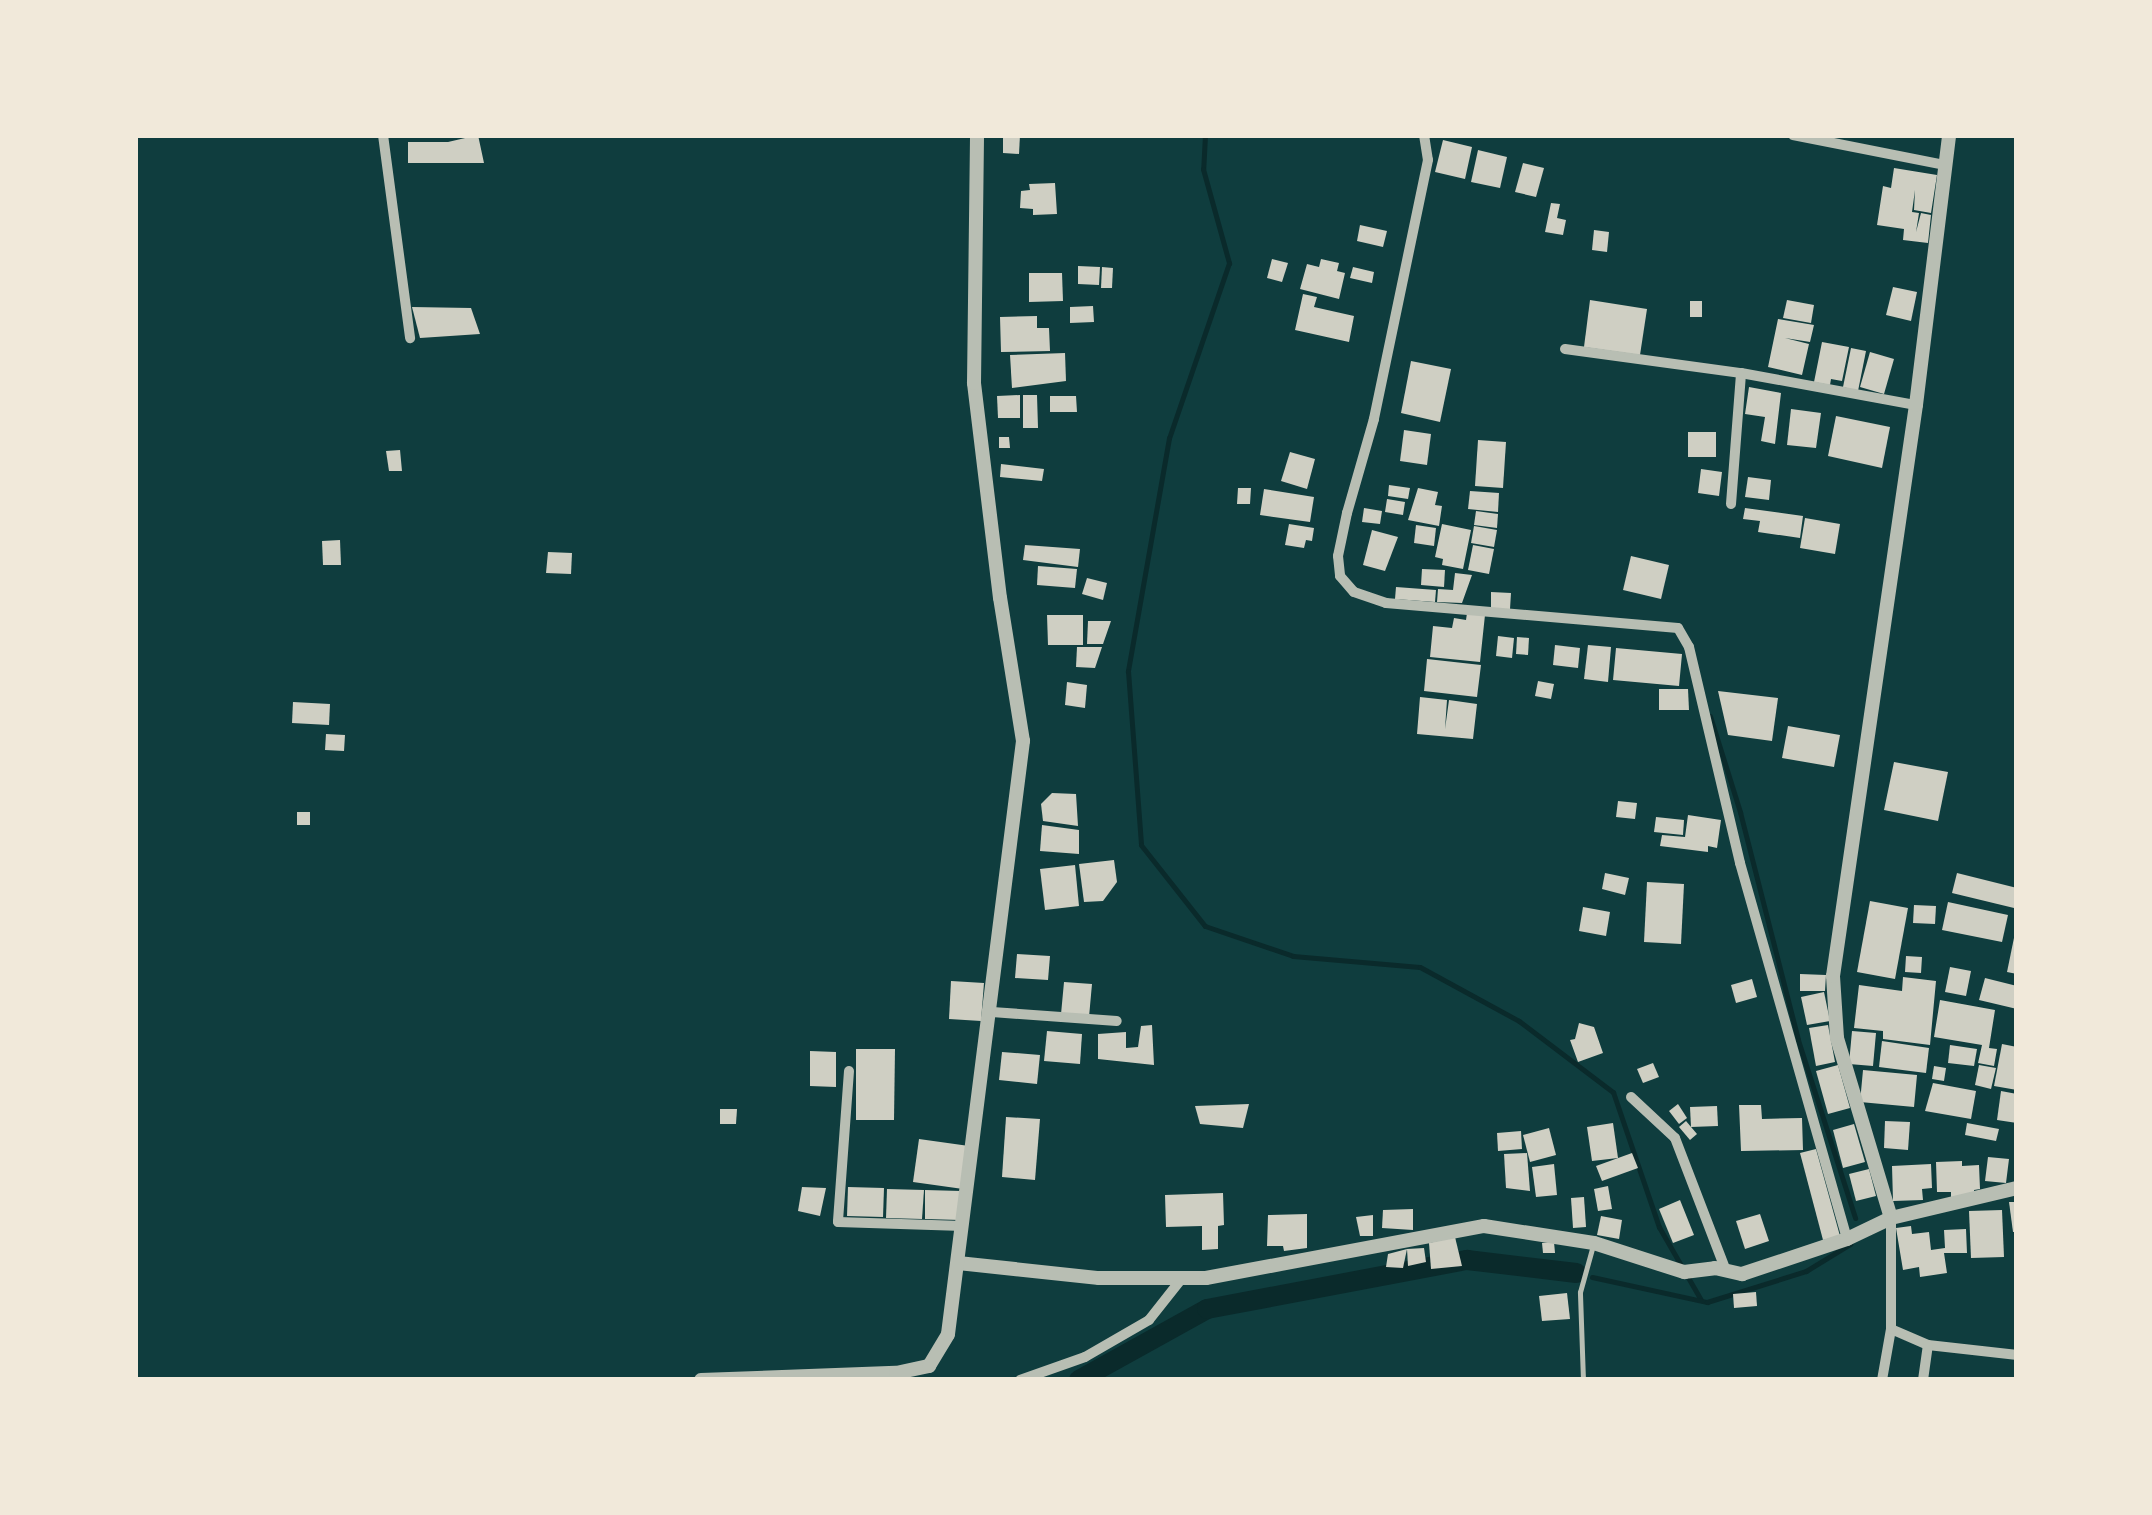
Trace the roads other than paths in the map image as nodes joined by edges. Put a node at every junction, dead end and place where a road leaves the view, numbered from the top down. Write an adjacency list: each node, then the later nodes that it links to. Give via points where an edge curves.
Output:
1 (382, 135): 7 (street)
2 (977, 135): 12 (street, via 974,383 1023,741)
3 (1424, 135): 19 (street, via 1428,160 1374,419 1347,513 1340,576 1354,592 1386,603 1678,628)
4 (1792, 135): 6 (street)
5 (1949, 135): 6 (street)
6 (1944, 165): 10 (street)
7 (410, 338)
8 (1565, 350): 9 (street)
9 (1741, 372): 10 (street); 11 (street)
10 (1916, 405): 17 (street, via 1833,976 1837,1038)
11 (1731, 504)
12 (992, 1012): 13 (street); 18 (street)
13 (1116, 1022)
14 (849, 1071): 18 (street, via 838,1222)
15 (1631, 1097): 22 (street, via 1675,1138)
16 (2017, 1188): 17 (street)
17 (1891, 1218): 19 (street); 24 (street)
18 (963, 1226): 21 (street)
19 (1847, 1239): 22 (street, via 1768,1268)
20 (1594, 1243): 22 (street, via 1684,1272); 23 (street, via 1484,1226); 29 (lane, via 1580,1292)
21 (958, 1263): 23 (street, via 1098,1278); 27 (street, via 948,1334 928,1366 896,1373)
22 (1721, 1270)
23 (1183, 1278): 28 (street, via 1149,1320 1085,1357)
24 (1891, 1329): 25 (street); 30 (street)
25 (1928, 1345): 26 (street); 31 (street)
26 (2017, 1355)
27 (701, 1380)
28 (1020, 1380)
29 (1584, 1380)
30 (1882, 1380)
31 (1923, 1380)

